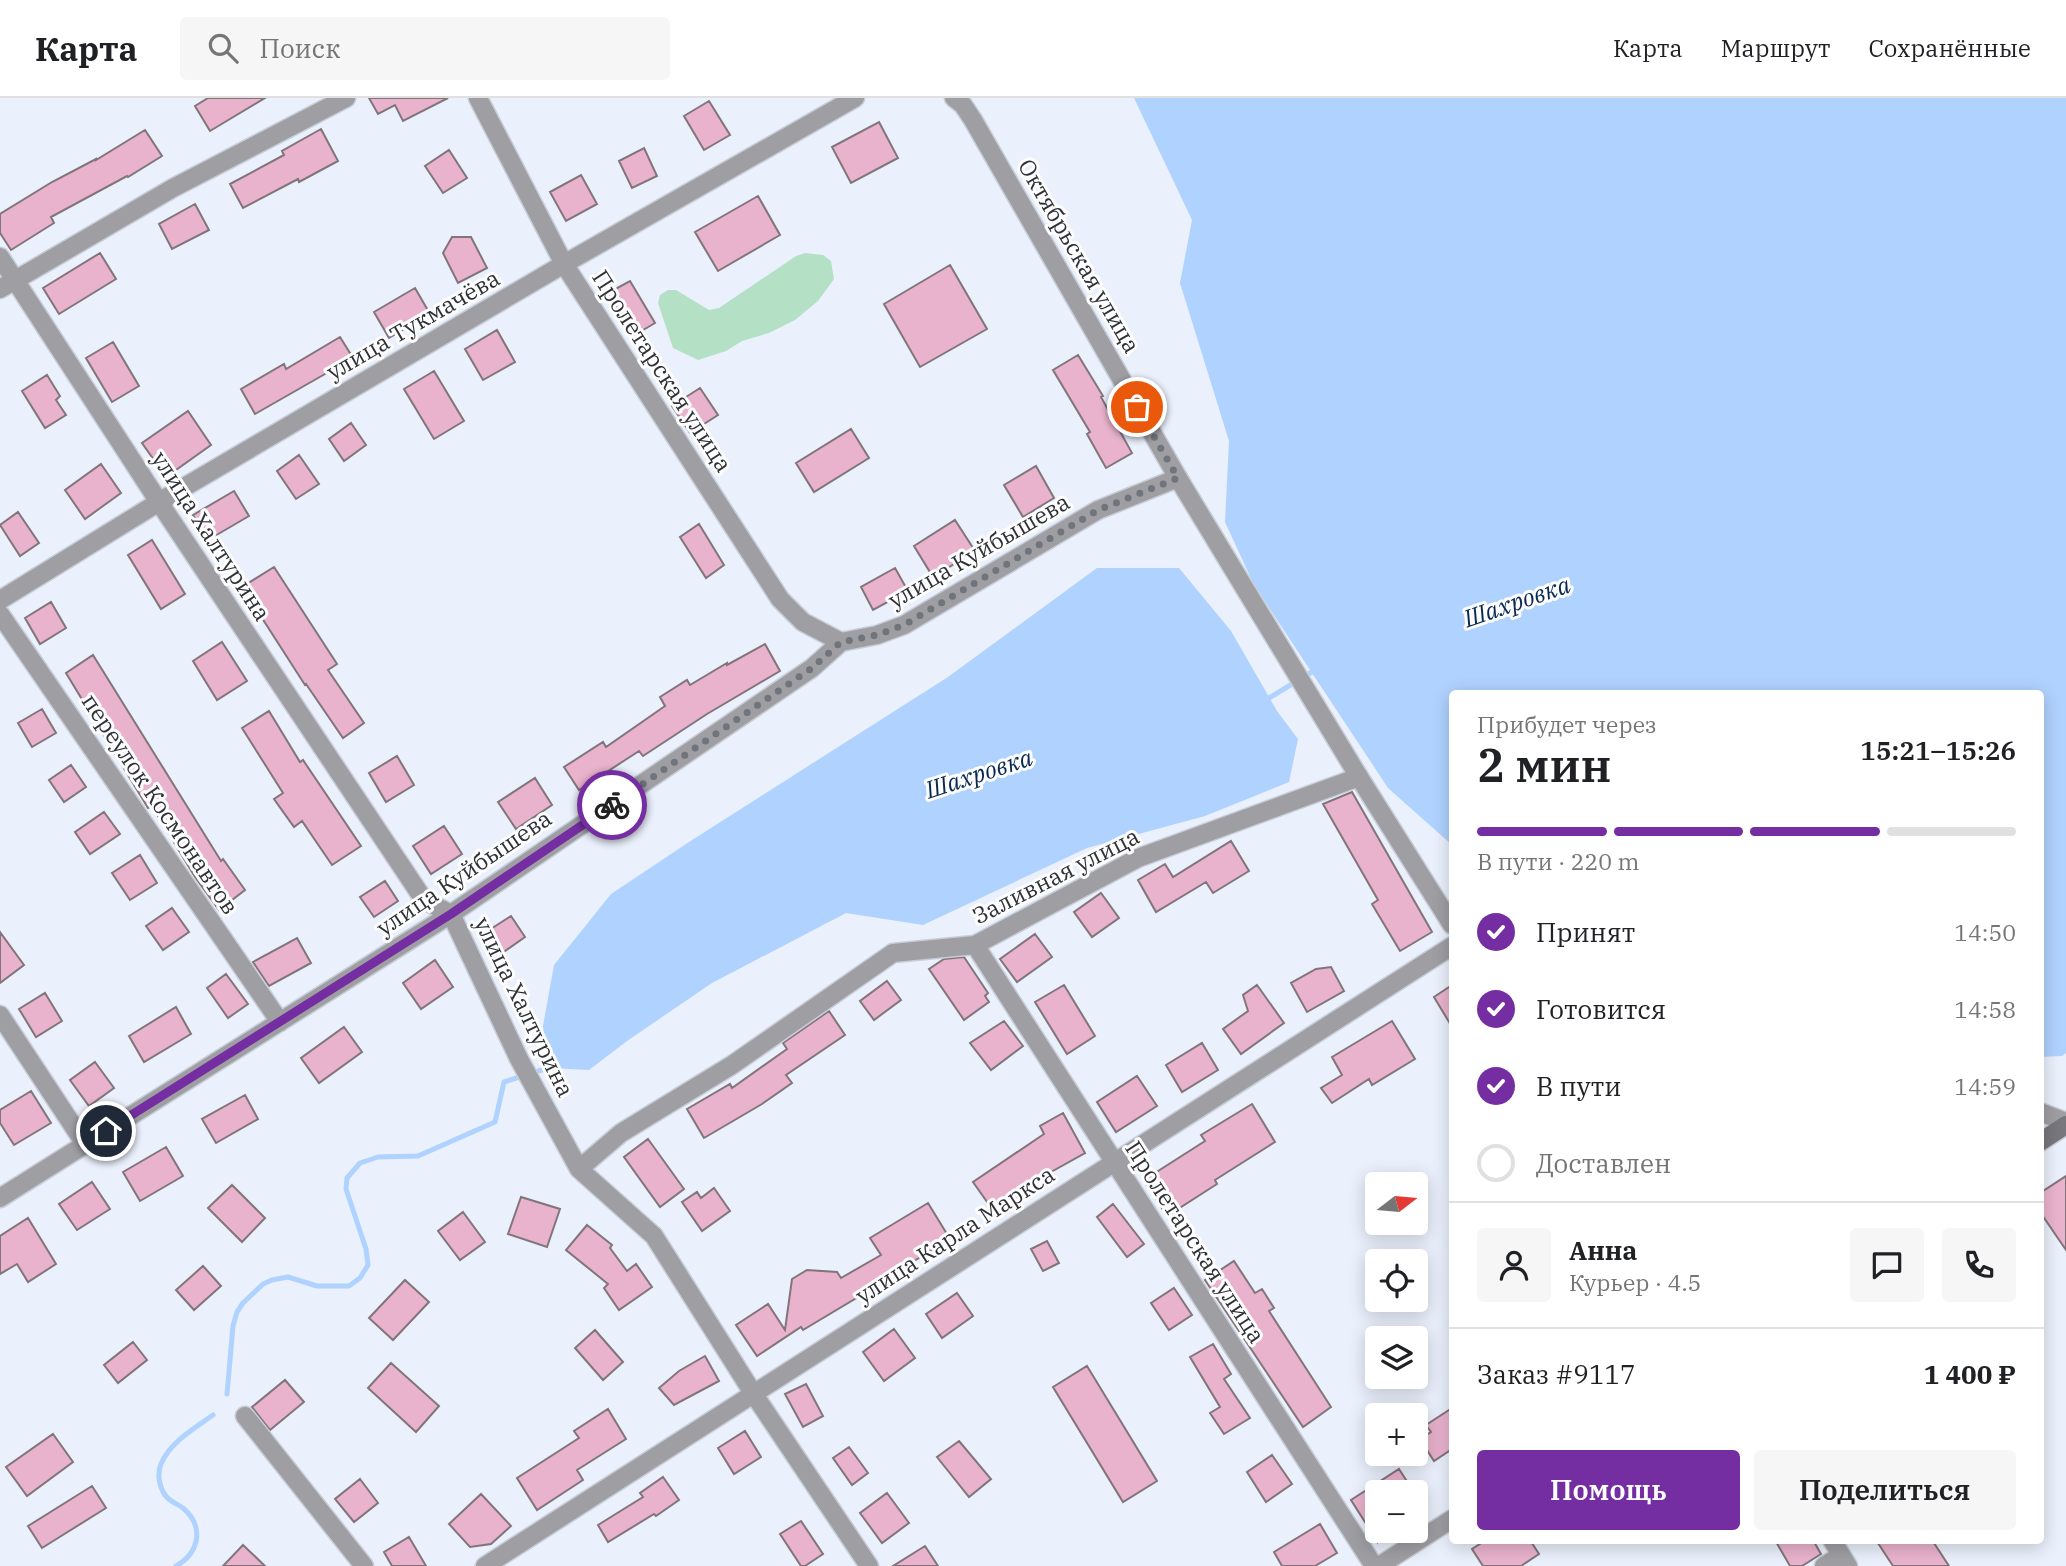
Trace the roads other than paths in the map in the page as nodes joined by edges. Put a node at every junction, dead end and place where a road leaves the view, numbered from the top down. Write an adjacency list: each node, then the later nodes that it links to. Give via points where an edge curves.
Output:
1 (346, 98): 7 (street, via 173,188)
2 (478, 98): 6 (street, Пролетарская улица)
3 (855, 98): 6 (street, улица Тукмачёва)
4 (954, 98): 8 (street, Октябрьская улица, via 973,120)
5 (0, 257): 7 (street, улица Халтурина)
6 (564, 264): 9 (street, улица Тукмачёва); 12 (street, Пролетарская улица, via 780,599 803,622)
7 (8, 285): 9 (street, улица Халтурина)
8 (1178, 478): 12 (street, улица Куйбышева, via 1098,510 904,625); 13 (street, Октябрьская улица)
9 (159, 502): 10 (street, улица Тукмачёва); 14 (street, улица Халтурина, via 424,900)
10 (0, 600)
11 (0, 614): 19 (street, переулок Космонавтов)
12 (841, 642): 14 (street, улица Куйбышева, via 812,668)
13 (1359, 777): 15 (street); 16 (street, Заливная улица, via 1138,858)
14 (451, 914): 19 (street, улица Куйбышева); 25 (street, улица Халтурина, via 519,1059)
15 (1449, 920)
16 (975, 945): 24 (street, Пролетарская улица); 25 (street, Заливная улица, via 893,953 732,1065 621,1133)
17 (1449, 948): 24 (street, улица Карла Маркса)
18 (0, 1015): 23 (street)
19 (279, 1022): 23 (street, улица Куйбышева)
20 (2044, 1113): 21 (street)
21 (2066, 1124): 22 (main road)
22 (2044, 1139)
23 (85, 1144): 26 (street, улица Куйбышева)
24 (1114, 1162): 27 (street, улица Карла Маркса); 34 (street, Пролетарская улица)
25 (579, 1169): 27 (street, улица Халтурина, via 654,1236)
26 (0, 1198)
27 (753, 1393): 32 (street, улица Карла Маркса); 33 (street, улица Халтурина)
28 (245, 1416): 31 (street)
29 (1449, 1521): 34 (street)
30 (1840, 1554): 35 (street)
31 (364, 1566)
32 (485, 1566)
33 (869, 1566)
34 (1376, 1566)
35 (1824, 1566)

